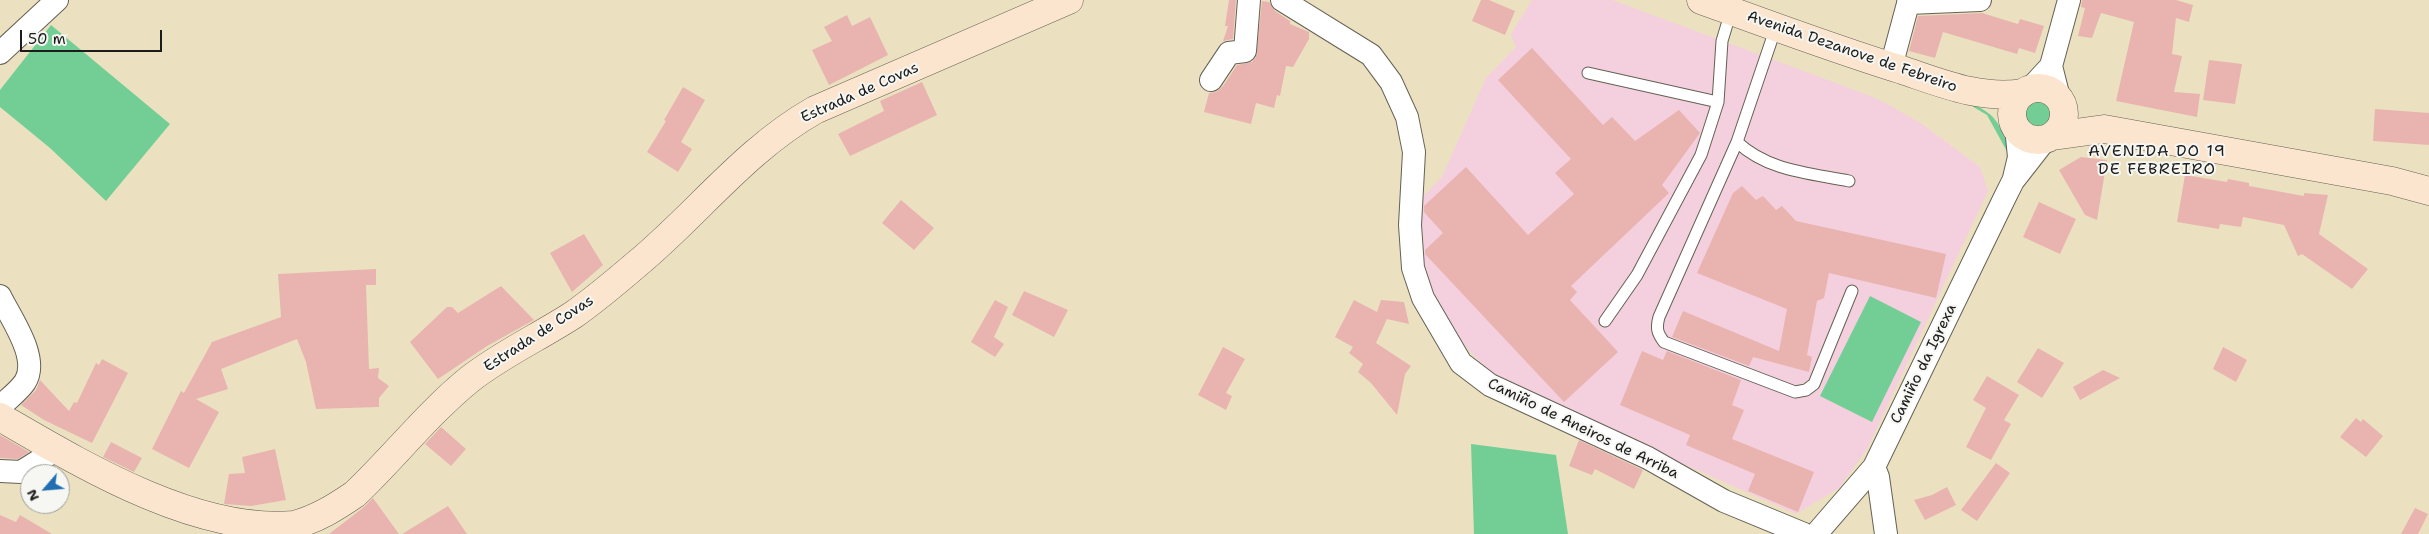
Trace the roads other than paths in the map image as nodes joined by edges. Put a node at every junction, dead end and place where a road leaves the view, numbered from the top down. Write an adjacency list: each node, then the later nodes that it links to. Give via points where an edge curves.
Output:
1 (57, 0): 11 (street)
2 (1069, 0): 32 (main road, Estrada de Covas, via 815,110 795,122 738,168 609,288 470,380 355,494 324,514 294,525 266,528 229,527 203,522 166,509)
3 (1249, 0): 15 (street, via 1245,51 1229,54)
4 (1282, 0): 35 (street, Camiño de Aneiros de Arriba, via 1371,55 1391,82 1407,117 1414,152 1410,225 1413,268 1423,298 1461,363 1490,385 1648,458 1724,500)
5 (1701, 0): 9 (main road, Avenida Dezanove de Febreiro)
6 (1980, 0): 8 (street)
7 (2069, 0): 12 (street)
8 (1908, 2): 13 (street)
9 (1732, 11): 10 (main road, Avenida Dezanove de Febreiro); 18 (lane, via 1722,41)
10 (1776, 26): 13 (main road, Avenida Dezanove de Febreiro); 23 (lane)
11 (0, 53)
12 (2052, 66): 16 (street); 19 (street)
13 (1891, 67): 17 (main road, Avenida Dezanove de Febreiro)
14 (1588, 73): 18 (lane)
15 (1211, 80)
16 (2026, 92): 17 (main road, Avenida Dezanove de Febreiro, via 2009,95); 19 (main road, via 2044,89); 20 (main road, via 2015,102)
17 (1975, 93): 20 (main road, Avenida Dezanove de Febreiro)
18 (1718, 102): 29 (lane, via 1701,155 1636,275)
19 (2061, 102): 21 (main road); 22 (main road, via 2063,122)
20 (2015, 125): 22 (main road, via 2028,138); 25 (street, via 2019,157)
21 (2104, 128): 22 (main road); 26 (main road, via 2383,179)
22 (2049, 138): 25 (street)
23 (1737, 142): 24 (lane, via 1748,153 1777,168); 27 (lane, via 1659,317 1656,327 1664,342 1795,392 1806,390 1814,384)
24 (1848, 181)
25 (2013, 181): 33 (street, Camiño da Igrexa)
26 (2429, 191)
27 (1852, 291)
28 (0, 296): 30 (street, via 29,355 30,369 24,383)
29 (1605, 320)
30 (0, 407)
31 (0, 417): 32 (main road, Estrada de Covas)
32 (56, 450): 34 (street, via 21,472)
33 (1874, 467): 36 (street, Camiño da Igrexa); 37 (street)
34 (0, 471)
35 (1804, 534)
36 (1816, 534)
37 (1886, 534)

